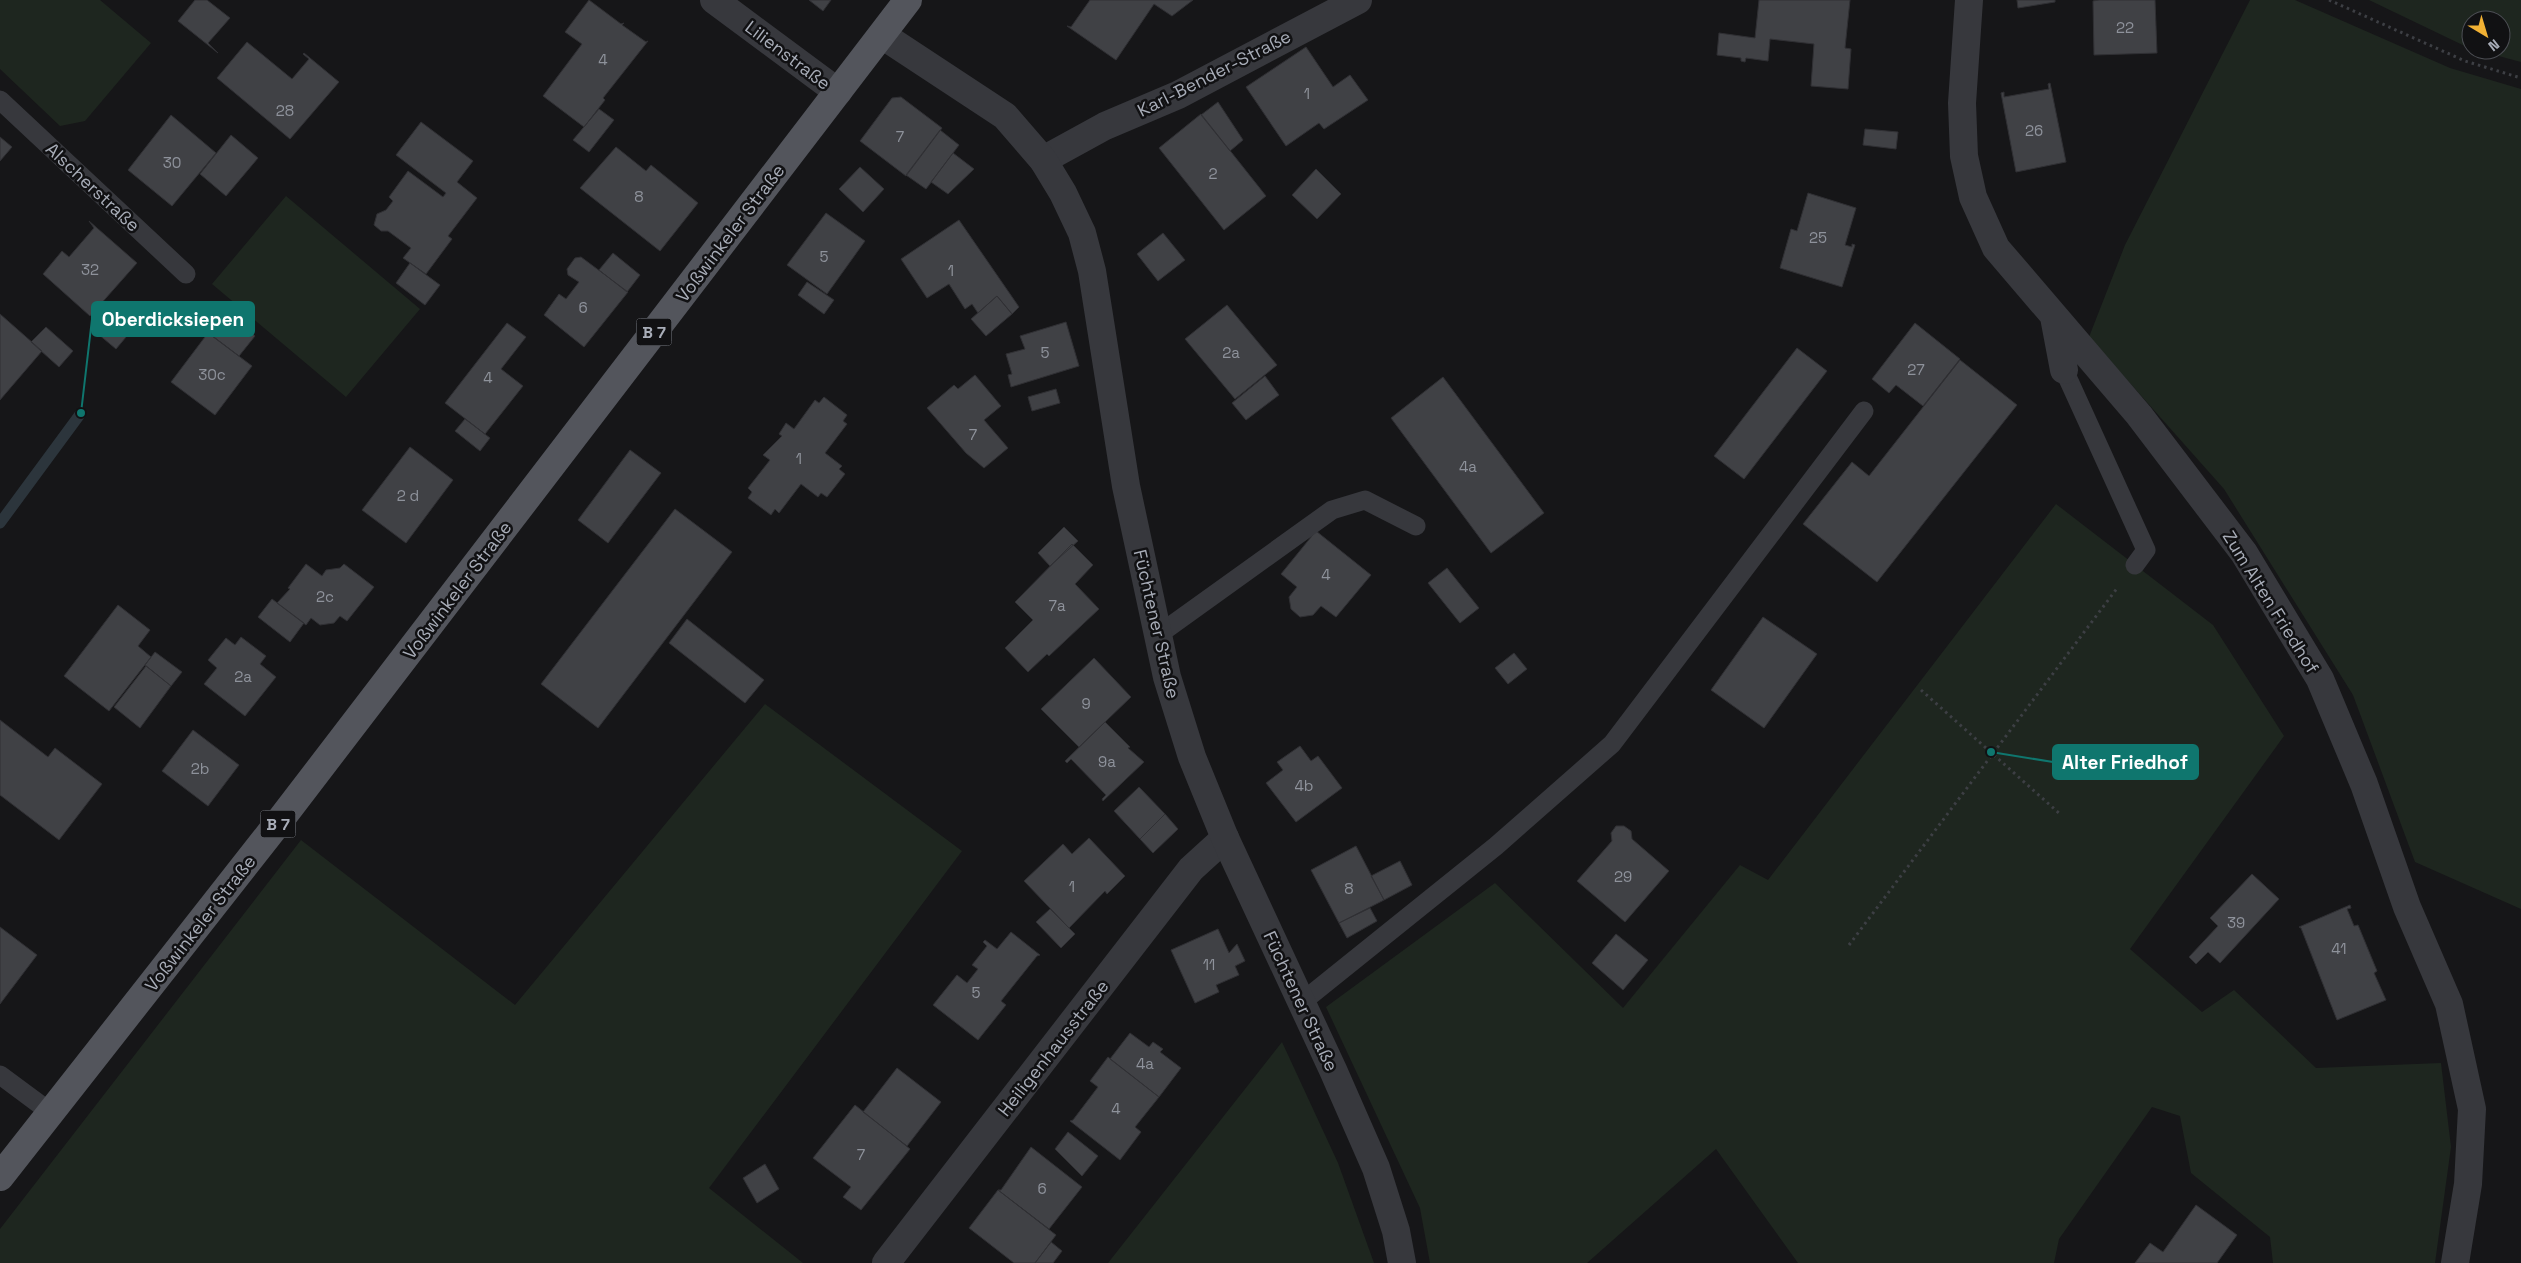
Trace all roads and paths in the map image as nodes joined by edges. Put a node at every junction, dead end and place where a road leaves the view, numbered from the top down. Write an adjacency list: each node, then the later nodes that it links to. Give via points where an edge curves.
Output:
1 (714, 0): 8 (street, Lilienstraße)
2 (908, 0): 6 (main road, Voßwinkeler Straße / B 7)
3 (1358, 0): 10 (street, Karl-Bender-Straße, via 1178,95 1105,126)
4 (1968, 0): 12 (street, Zum Alten Friedhof, via 1962,103 1964,156 1973,198 1996,248)
5 (2328, 0): 7 (path, via 2465,61)
6 (882, 35): 8 (main road, Voßwinkeler Straße / B 7); 10 (street, Füchtener Straße, via 1005,116)
7 (2521, 78)
8 (838, 92): 25 (main road, Voßwinkeler Straße / B 7, via 278,823)
9 (0, 100): 11 (lane, Alscherstraße)
10 (1043, 160): 17 (street, Füchtener Straße, via 1082,233 1092,271 1126,486)
11 (186, 274)
12 (2054, 317): 13 (street); 29 (street, Zum Alten Friedhof, via 2076,338 2139,415 2244,553 2320,679 2364,784 2407,907 2449,1004 2472,1109 2468,1184)
13 (2064, 370): 16 (lane, via 2146,550)
14 (1864, 411): 23 (lane, via 1612,744 1496,846)
15 (1416, 526): 17 (lane, via 1366,500 1332,510)
16 (2135, 565): 19 (path)
17 (1158, 635): 21 (street, Füchtener Straße, via 1167,677 1192,757)
18 (1921, 690): 19 (path)
19 (1993, 754): 20 (path); 22 (path)
20 (2060, 814)
21 (1225, 838): 23 (street, Füchtener Straße); 27 (street, Heiligenhausstraße, via 1191,869)
22 (1850, 945)
23 (1302, 1002): 28 (street, Füchtener Straße, via 1376,1168 1396,1231)
24 (0, 1075): 25 (lane)
25 (50, 1112): 26 (main road, Voßwinkeler Straße / B 7)
26 (0, 1177)
27 (886, 1263)
28 (1402, 1263)
29 (2455, 1263)

